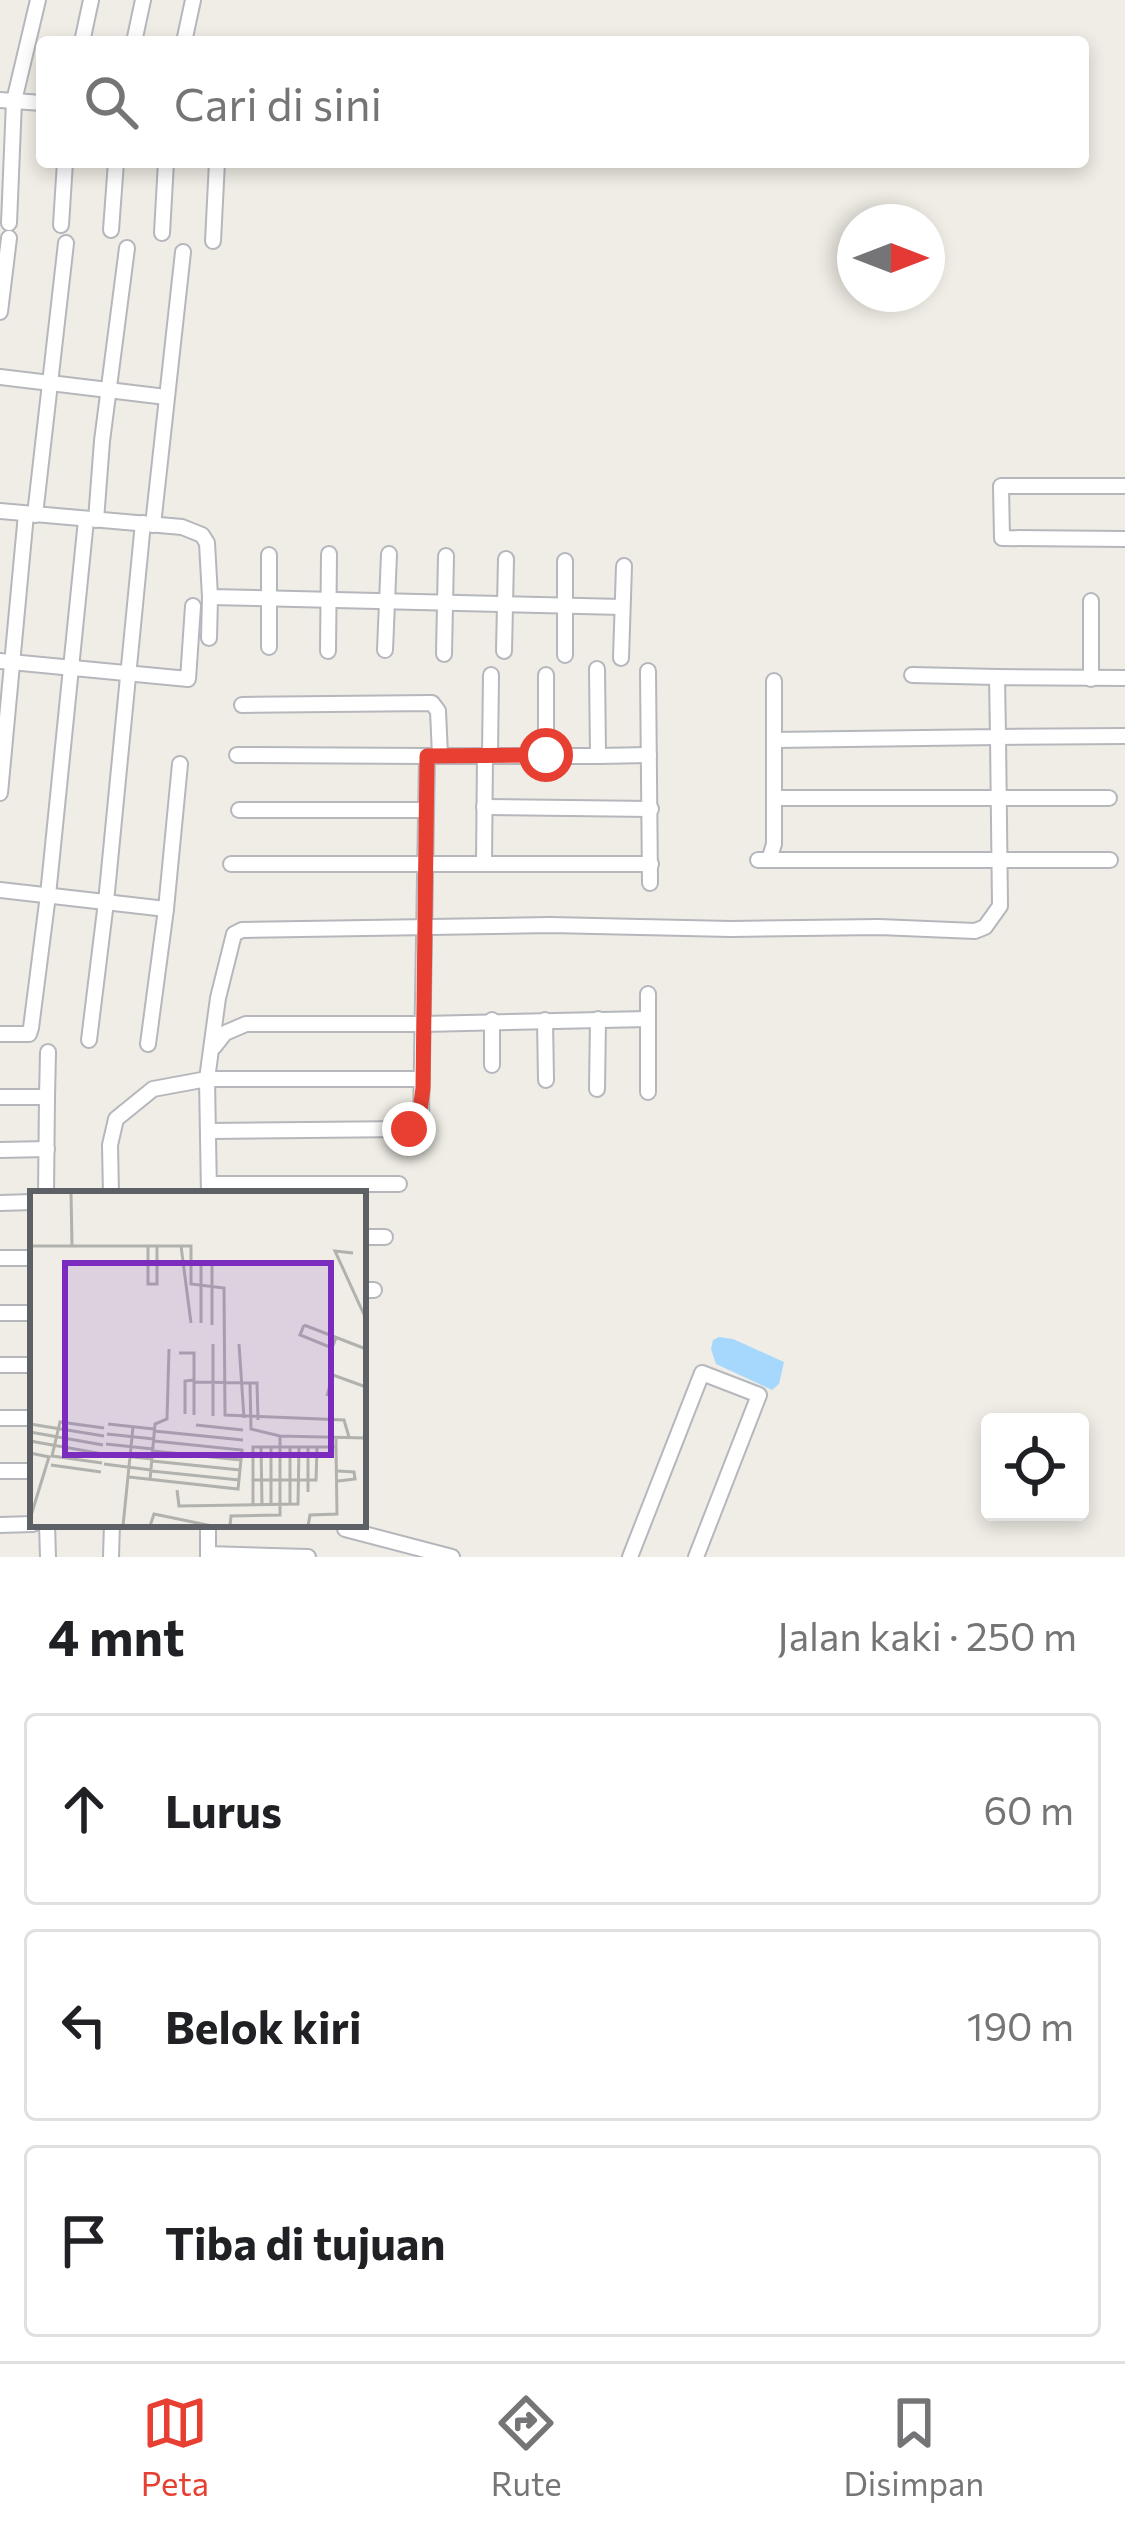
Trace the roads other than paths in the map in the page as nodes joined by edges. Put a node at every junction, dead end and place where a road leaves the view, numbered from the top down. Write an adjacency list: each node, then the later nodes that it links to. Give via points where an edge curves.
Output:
1 (38, 0): 8 (street)
2 (91, 0): 5 (street)
3 (142, 0): 6 (street)
4 (193, 0): 7 (street)
5 (83, 36)
6 (135, 36)
7 (185, 36)
8 (7, 101): 20 (street, via 9,230)
9 (65, 168): 13 (street)
10 (116, 168): 14 (street)
11 (166, 168): 15 (street)
12 (217, 168): 16 (street)
13 (61, 225)
14 (111, 230)
15 (162, 233)
16 (213, 241)
17 (66, 243): 22 (street)
18 (127, 248): 23 (street)
19 (183, 253): 24 (street)
20 (0, 312)
21 (0, 377): 22 (street)
22 (51, 382): 23 (street); 27 (street)
23 (110, 390): 24 (street); 28 (street)
24 (166, 397): 29 (street)
25 (1125, 486): 30 (street, via 1001,485 1002,538)
26 (0, 511): 27 (street)
27 (30, 514): 28 (street); 56 (street)
28 (91, 520): 29 (street); 57 (street)
29 (148, 524): 38 (street, via 202,535); 60 (street)
30 (1125, 539)
31 (329, 554): 40 (street)
32 (389, 554): 41 (street)
33 (269, 555): 39 (street)
34 (446, 556): 42 (street)
35 (506, 559): 44 (street)
36 (565, 561): 46 (street)
37 (625, 566): 47 (street)
38 (210, 598): 39 (street); 48 (street)
39 (268, 598): 40 (street); 49 (street)
40 (328, 600): 41 (street); 51 (street)
41 (388, 601): 42 (street); 50 (street)
42 (446, 602): 44 (street); 53 (street)
43 (1091, 602): 65 (street)
44 (506, 605): 46 (street); 52 (street)
45 (193, 606): 60 (street, via 188,679)
46 (565, 606): 47 (street); 54 (street)
47 (622, 607): 55 (street)
48 (208, 638)
49 (269, 647)
50 (386, 650)
51 (328, 651)
52 (504, 651)
53 (444, 654)
54 (565, 655)
55 (621, 658)
56 (6, 662): 57 (street); 79 (street)
57 (70, 668): 60 (street); 95 (street)
58 (597, 669): 77 (street)
59 (648, 671): 73 (street)
60 (128, 674): 96 (street)
61 (491, 675): 72 (street)
62 (546, 675): 75 (street)
63 (912, 675): 64 (street)
64 (997, 676): 65 (street); 70 (street)
65 (1091, 679): 66 (street)
66 (1125, 679)
67 (774, 681): 71 (street)
68 (242, 705): 76 (street, via 431,703 438,711)
69 (1125, 736): 70 (street)
70 (998, 737): 71 (street); 81 (street)
71 (774, 740): 80 (street)
72 (487, 754): 75 (street); 76 (street); 83 (street)
73 (649, 754): 77 (street); 84 (street)
74 (237, 755): 76 (street)
75 (546, 755): 77 (street)
76 (434, 756): 86 (street)
77 (598, 756)
78 (180, 764): 97 (street)
79 (0, 793)
80 (774, 798): 81 (street); 87 (street, via 774,844 764,860)
81 (998, 798): 82 (street); 87 (street)
82 (1109, 798)
83 (484, 807): 84 (street); 90 (street)
84 (651, 809): 92 (street)
85 (239, 810): 86 (street)
86 (425, 810): 89 (street)
87 (999, 860): 88 (street); 98 (street, via 1000,905 975,931)
88 (1110, 860)
89 (424, 863): 90 (street); 91 (street); 98 (street)
90 (484, 863): 92 (street)
91 (231, 864)
92 (651, 864): 93 (street)
93 (650, 884)
94 (0, 890): 95 (street)
95 (48, 895): 96 (street); 105 (street, via 29,1034)
96 (106, 902): 97 (street); 106 (street)
97 (166, 909): 107 (street)
98 (425, 927): 104 (street); 109 (street, via 234,934)
99 (648, 994): 100 (street)
100 (648, 1018): 101 (street); 115 (street)
101 (598, 1019): 103 (street); 114 (street)
102 (492, 1020): 103 (street); 104 (street); 110 (street)
103 (545, 1020): 113 (street)
104 (423, 1024): 109 (street, via 246,1024 225,1033); 112 (street)
105 (0, 1034)
106 (89, 1040)
107 (148, 1043)
108 (48, 1052): 117 (street)
109 (211, 1052): 111 (street)
110 (492, 1065)
111 (207, 1079): 112 (street); 118 (street); 124 (street, via 153,1089 116,1119)
112 (422, 1079): 118 (street, via 421,1120 409,1129)
113 (546, 1080)
114 (597, 1089)
115 (648, 1092)
116 (0, 1097): 117 (street)
117 (47, 1097): 119 (street)
118 (208, 1131): 122 (street)
119 (47, 1149): 120 (street); 123 (street)
120 (0, 1150)
121 (399, 1184): 122 (street)
122 (208, 1189)
123 (46, 1191)
124 (111, 1191)
125 (366, 1237): 126 (street)
126 (385, 1237)
127 (0, 1312): 128 (street)
128 (30, 1313)
129 (30, 1524): 130 (street)
130 (0, 1525)
131 (47, 1527): 135 (street)
132 (112, 1527): 136 (street)
133 (345, 1529): 138 (street)
134 (208, 1556): 137 (street)
135 (48, 1557)
136 (111, 1557)
137 (308, 1557)
138 (452, 1557)
139 (630, 1557): 140 (street, via 702,1372 759,1395)
140 (696, 1557)

